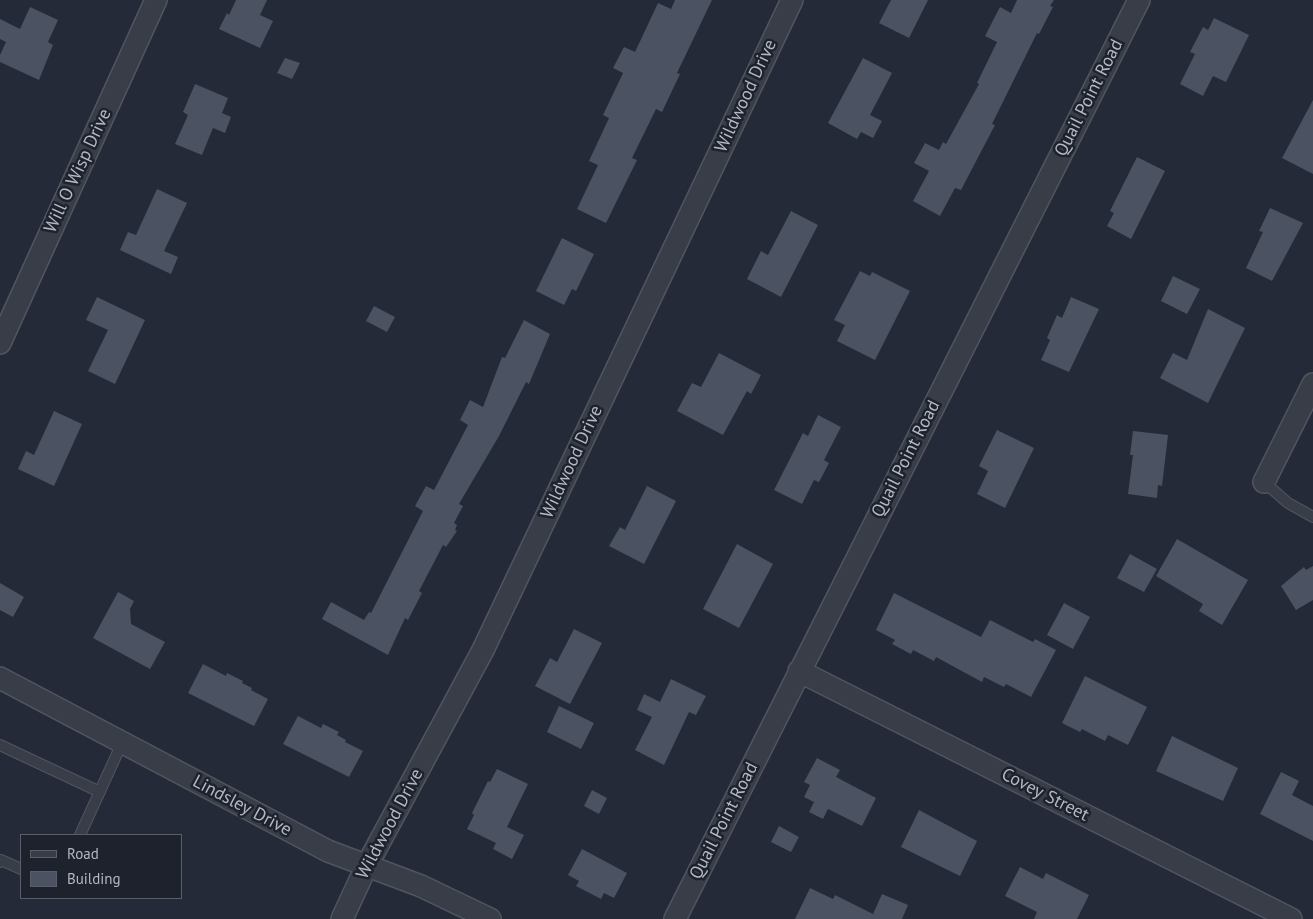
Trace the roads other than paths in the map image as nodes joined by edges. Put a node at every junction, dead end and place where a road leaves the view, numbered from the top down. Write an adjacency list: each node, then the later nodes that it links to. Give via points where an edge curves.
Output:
1 (156, 0): 4 (street, Will O Wisp Drive)
2 (792, 0): 15 (street, Wildwood Drive, via 483,650)
3 (1139, 0): 8 (street, Quail Point Road)
4 (0, 342)
5 (1313, 384): 6 (street)
6 (1264, 482): 7 (lane, via 1288,503)
7 (1313, 517)
8 (799, 672): 19 (street, Quail Point Road); 20 (street, Covey Street)
9 (0, 678): 10 (street, Lindsley Drive)
10 (122, 743): 12 (lane); 15 (street, Lindsley Drive, via 328,851)
11 (0, 745): 12 (lane)
12 (100, 792): 13 (lane)
13 (80, 834)
14 (0, 861): 16 (lane)
15 (366, 866): 17 (street, Wildwood Drive); 18 (street, Lindsley Drive, via 421,886)
16 (20, 869)
17 (342, 919)
18 (490, 919)
19 (675, 919)
20 (1291, 919)

